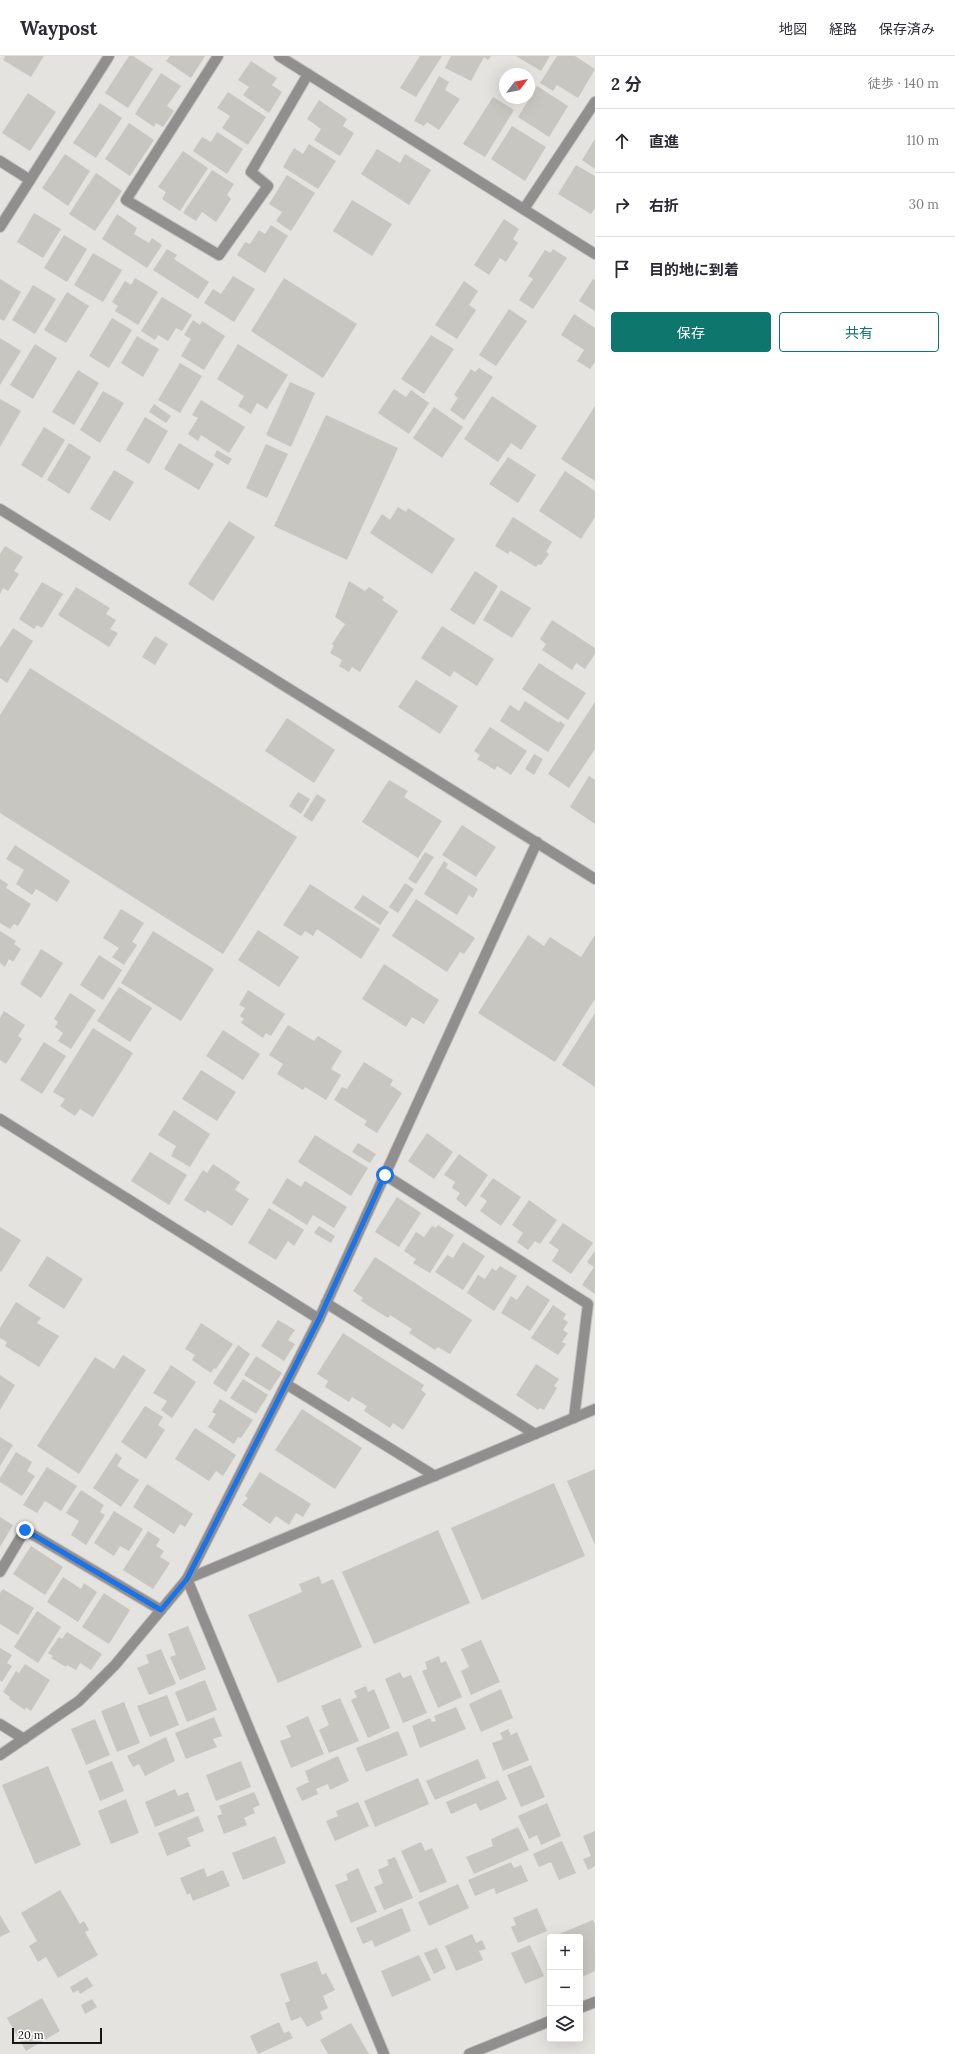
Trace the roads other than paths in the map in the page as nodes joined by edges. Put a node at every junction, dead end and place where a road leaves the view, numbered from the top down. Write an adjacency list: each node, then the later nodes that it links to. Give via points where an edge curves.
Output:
1 (109, 56): 7 (street)
2 (218, 56): 4 (street, via 126,200 219,255 268,186 251,172)
3 (279, 56): 4 (street)
4 (308, 74): 8 (street)
5 (595, 102): 8 (street)
6 (0, 161): 7 (street)
7 (30, 180): 9 (street)
8 (524, 209): 10 (street)
9 (0, 228)
10 (595, 254)
11 (0, 510): 12 (street)
12 (537, 842): 13 (street); 15 (street)
13 (595, 879)
14 (0, 1120): 17 (street)
15 (385, 1175): 16 (street); 20 (street, via 588,1304)
16 (326, 1303): 17 (street); 21 (street)
17 (319, 1319): 18 (street)
18 (286, 1384): 22 (street); 24 (street)
19 (595, 1409): 20 (street)
20 (574, 1418): 21 (street)
21 (535, 1434): 22 (street)
22 (435, 1476): 24 (street)
23 (0, 1572): 25 (street, via 25,1530)
24 (187, 1579): 25 (street); 32 (street)
25 (161, 1610): 27 (street, via 115,1665 79,1701)
26 (0, 1724): 27 (street)
27 (24, 1739): 28 (street)
28 (0, 1755)
29 (595, 2002): 30 (street)
30 (583, 2007)
31 (547, 2022): 33 (street)
32 (384, 2054)
33 (469, 2054)

